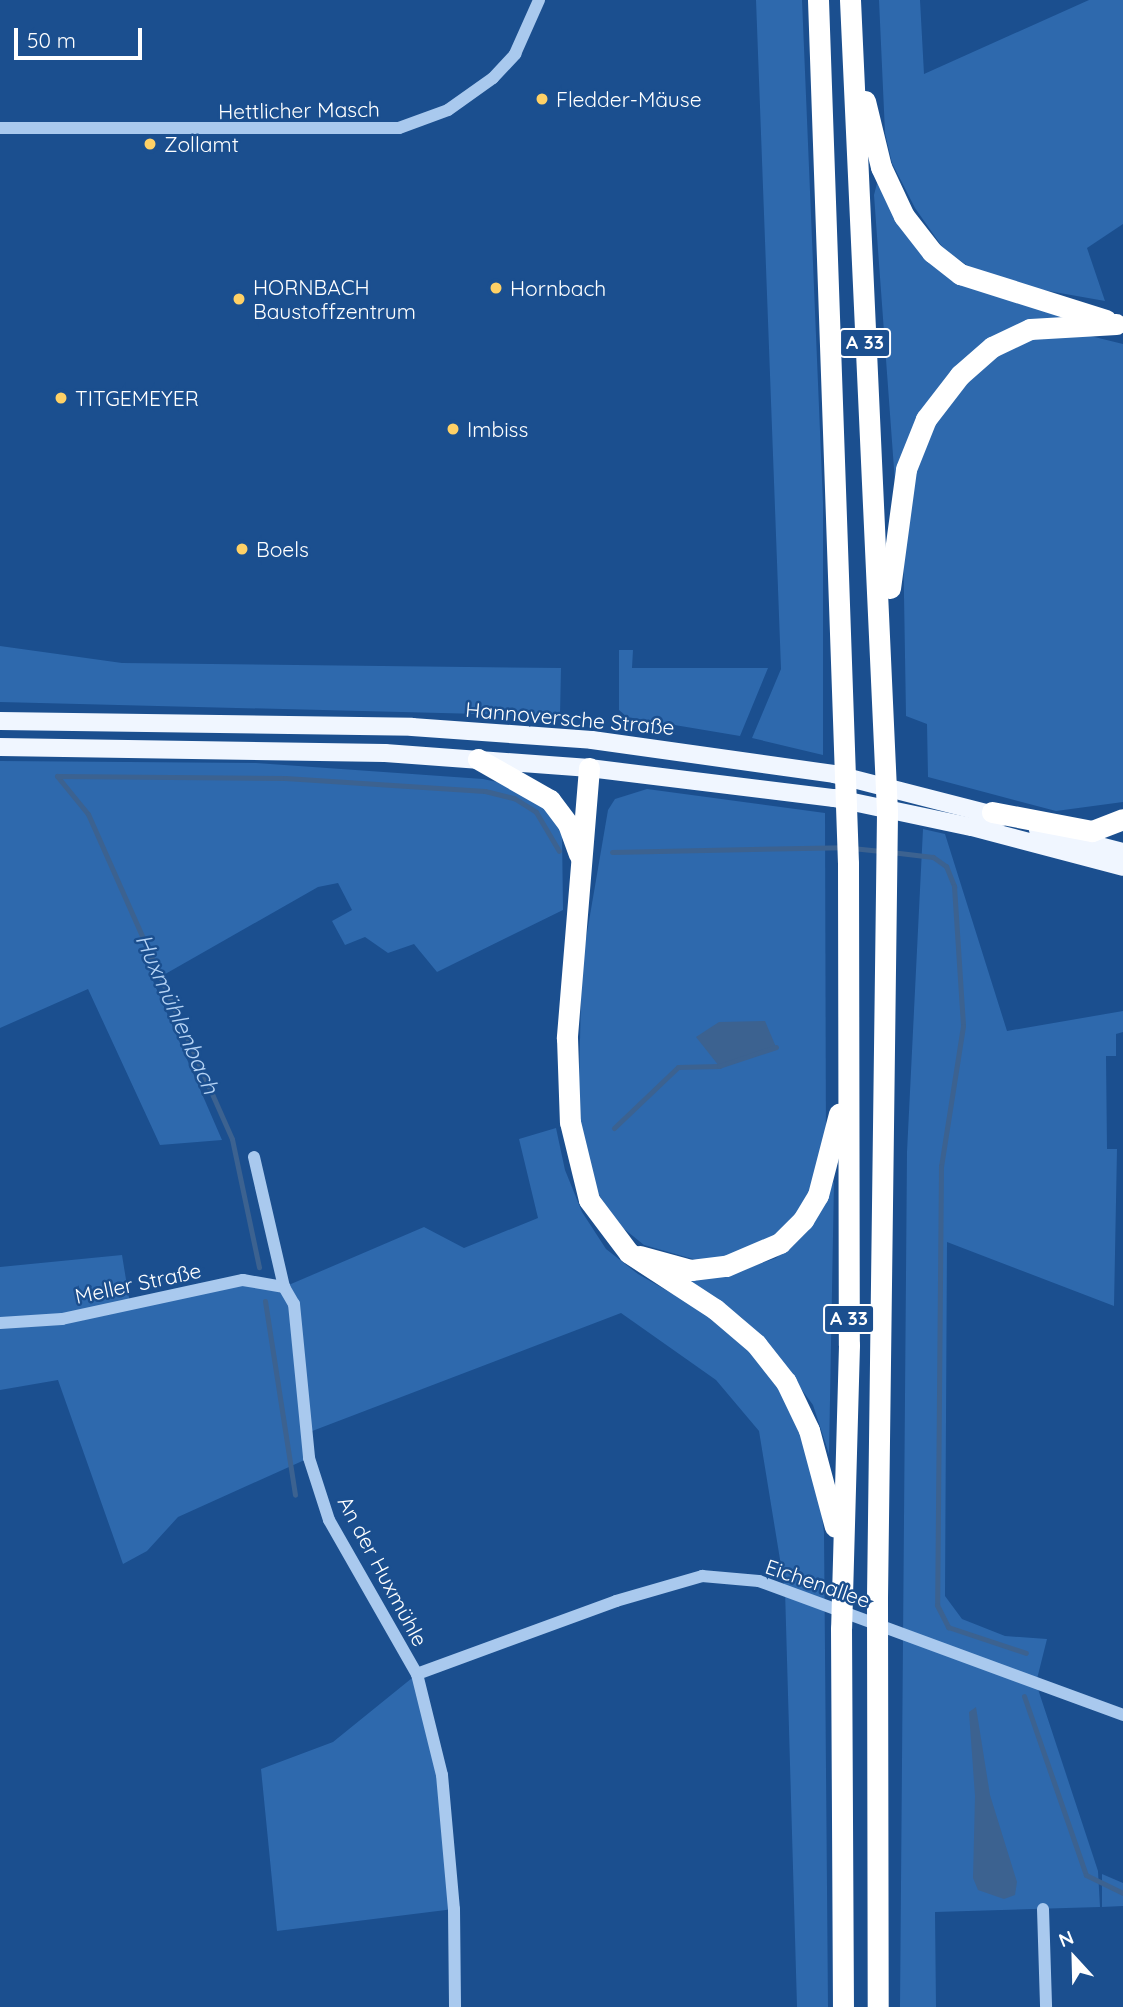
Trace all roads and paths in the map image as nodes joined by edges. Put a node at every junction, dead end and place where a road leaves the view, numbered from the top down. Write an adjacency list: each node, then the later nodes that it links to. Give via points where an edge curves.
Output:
1 (539, 0): 4 (street, Hettlicher Masch, via 515,54 493,78 448,110 399,128)
2 (818, 0): 17 (highway, A 33, via 845,723)
3 (850, 9): 5 (highway, via 881,167 904,216 932,252 960,274 1009,293 1077,308); 6 (highway, A 33)
4 (0, 128)
5 (1119, 327): 6 (highway, via 1030,328 992,347 960,375 926,419 906,469 897,510)
6 (881, 668): 28 (highway, A 33, via 888,874 877,1600)
7 (0, 721): 8 (main road, Hannoversche Straße, via 412,727)
8 (592, 740): 11 (main road); 12 (main road, Hannoversche Straße, via 834,774)
9 (0, 747): 10 (main road, via 281,750)
10 (478, 759): 11 (main road); 15 (highway, via 550,800 568,824)
11 (589, 768): 15 (highway); 16 (main road, via 834,798 985,830)
12 (992, 812): 13 (highway, via 1092,831); 14 (main road, Hannoversche Straße, via 1017,824)
13 (1123, 819)
14 (1123, 852)
15 (581, 860): 19 (highway, via 567,1038 570,1122 589,1200)
16 (1123, 867)
17 (848, 1067): 19 (highway, via 831,1159 818,1195 803,1220 780,1243 726,1266 691,1269); 22 (highway, A 33, via 849,1345)
18 (254, 1157): 20 (street, An der Huxmühle)
19 (629, 1253): 22 (highway, via 715,1309 757,1344 786,1382 823,1474)
20 (284, 1287): 21 (street, Meller Straße, via 243,1280 62,1320); 23 (street, An der Huxmühle, via 294,1304 309,1458 329,1520)
21 (0, 1323)
22 (842, 1571): 27 (highway, A 33)
23 (417, 1674): 24 (street, Eichenallee, via 616,1601 702,1576 759,1581); 26 (street, An der Huxmühle, via 442,1775 454,1909)
24 (1123, 1716)
25 (1043, 1909): 29 (street)
26 (455, 2007)
27 (844, 2007)
28 (878, 2007)
29 (1046, 2007)

